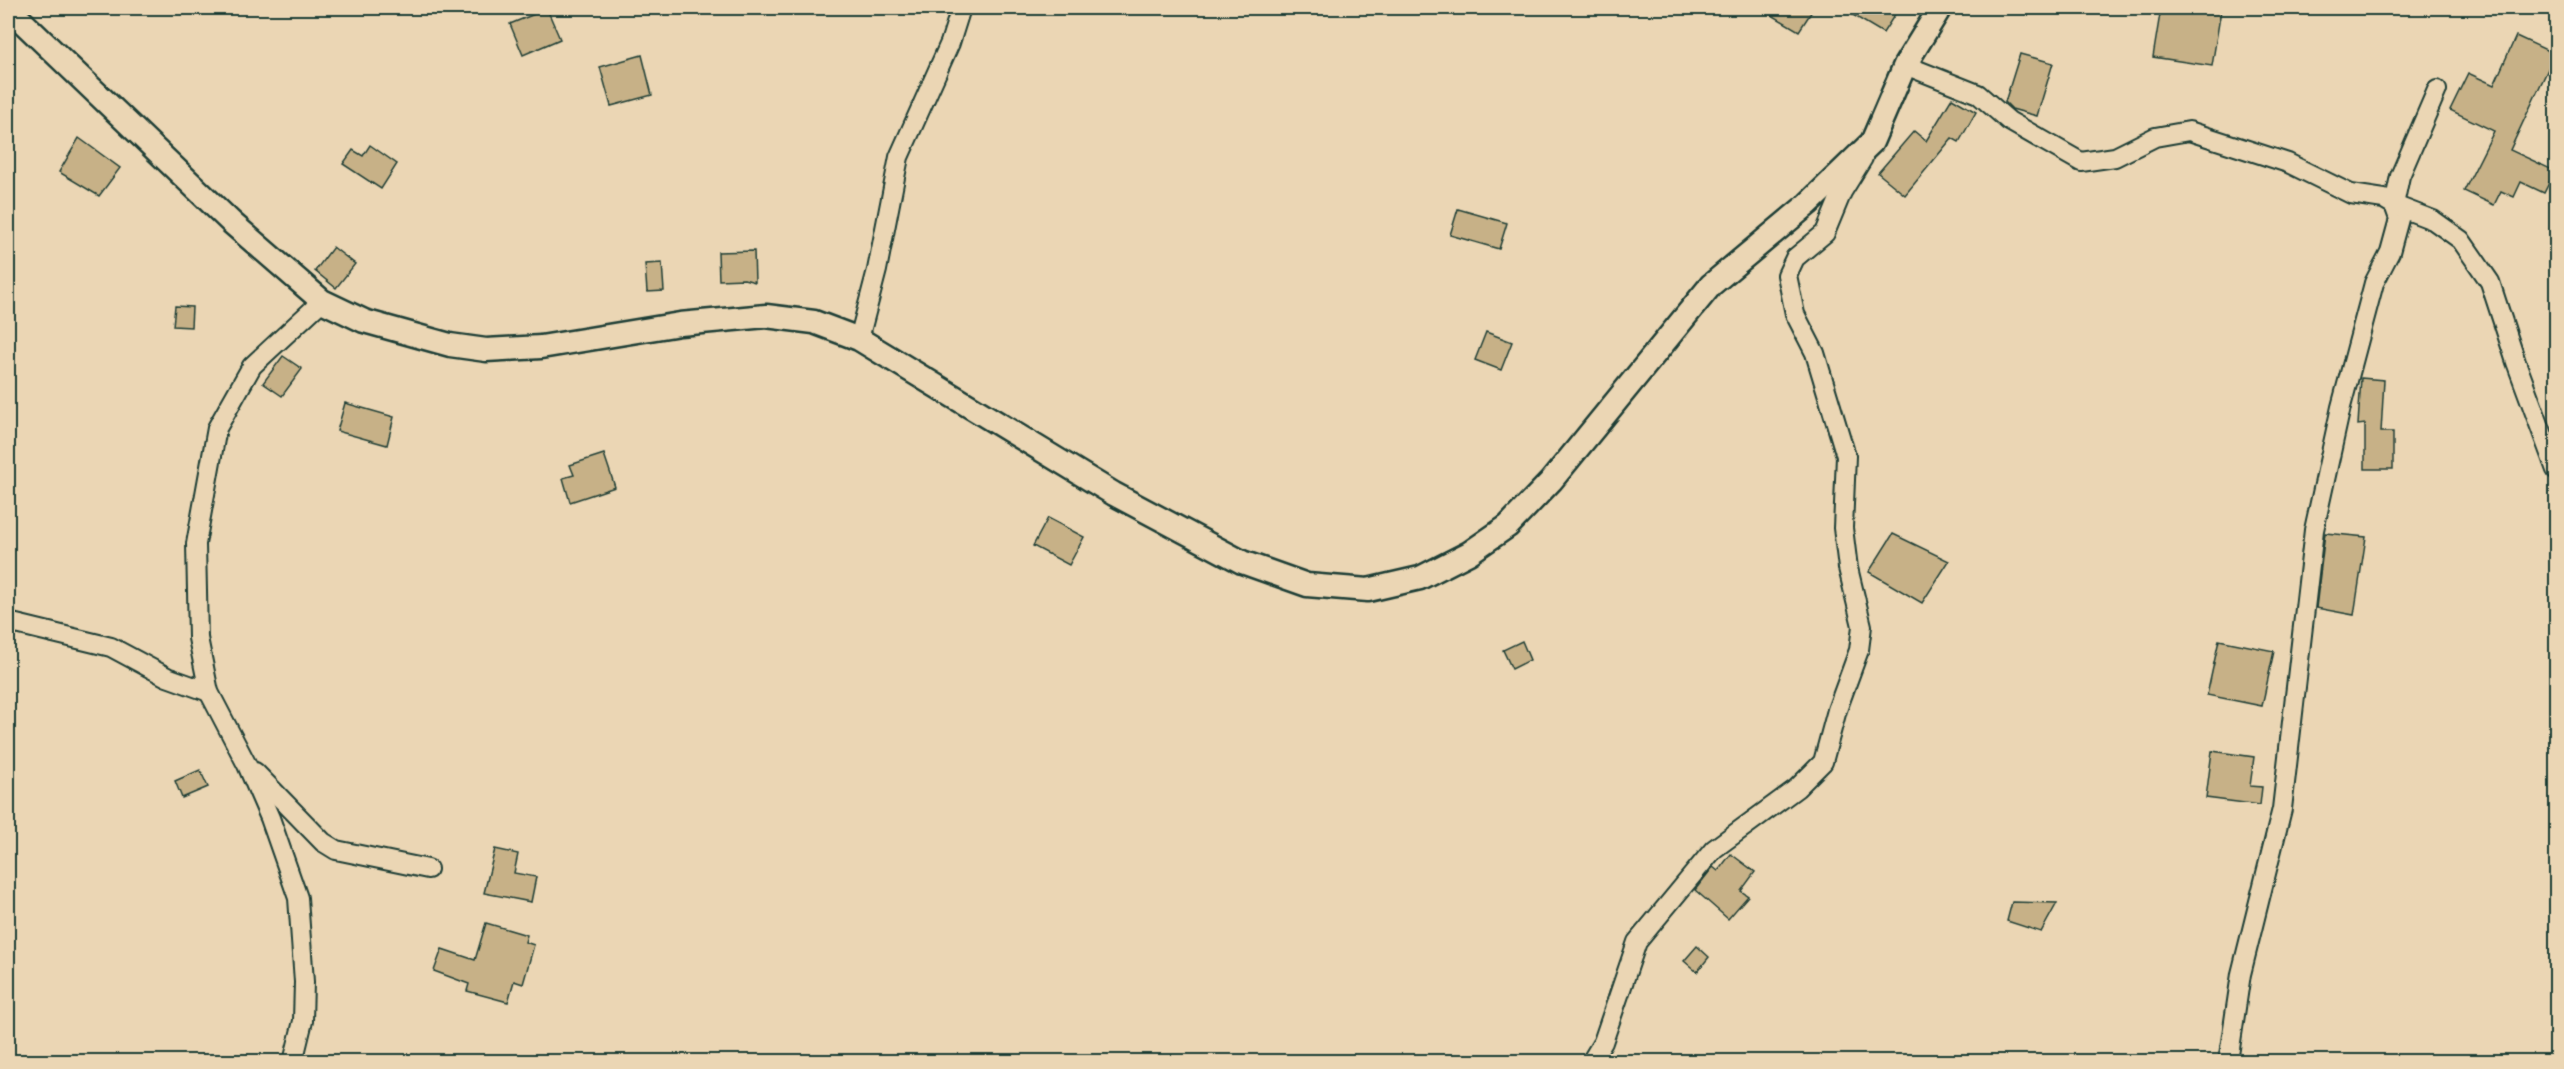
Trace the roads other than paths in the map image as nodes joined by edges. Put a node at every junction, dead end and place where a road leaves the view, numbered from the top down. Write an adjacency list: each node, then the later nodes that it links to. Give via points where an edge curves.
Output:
1 (8, 8): 8 (street, via 232,224)
2 (961, 8): 9 (street, via 950,43 899,157)
3 (1940, 8): 4 (street)
4 (1905, 65): 6 (street); 7 (street, via 1978,94 2009,121 2081,162 2115,157 2155,137 2190,131 2288,163 2351,194 2384,199)
5 (2437, 90): 7 (street, via 2400,176)
6 (1872, 142): 9 (street, via 1808,204 1711,285 1551,481 1508,526 1469,553 1420,578 1368,590 1307,585 1242,562 1114,494); 16 (street, via 1842,192 1825,232 1796,258 1787,275 1795,314 1815,353 1846,456 1843,528 1862,626 1860,650 1823,762 1797,788 1714,849 1637,942 1603,1042)
7 (2394, 205): 10 (street, via 2433,220 2461,240 2490,282); 17 (street, via 2399,219 2390,252 2374,283 2314,530 2282,809 2241,974)
8 (322, 301): 9 (street, via 364,321 406,334 486,350 541,348 680,324 766,316 814,321); 12 (street, via 252,366 217,428 196,544 198,638)
9 (859, 339)
10 (2556, 470)
11 (8, 622): 12 (street, via 111,647 167,677)
12 (209, 692): 13 (street)
13 (247, 765): 14 (street, via 323,842 336,850); 15 (street, via 298,898 303,1021)
14 (428, 869)
15 (293, 1062)
16 (1591, 1062)
17 (2228, 1062)

